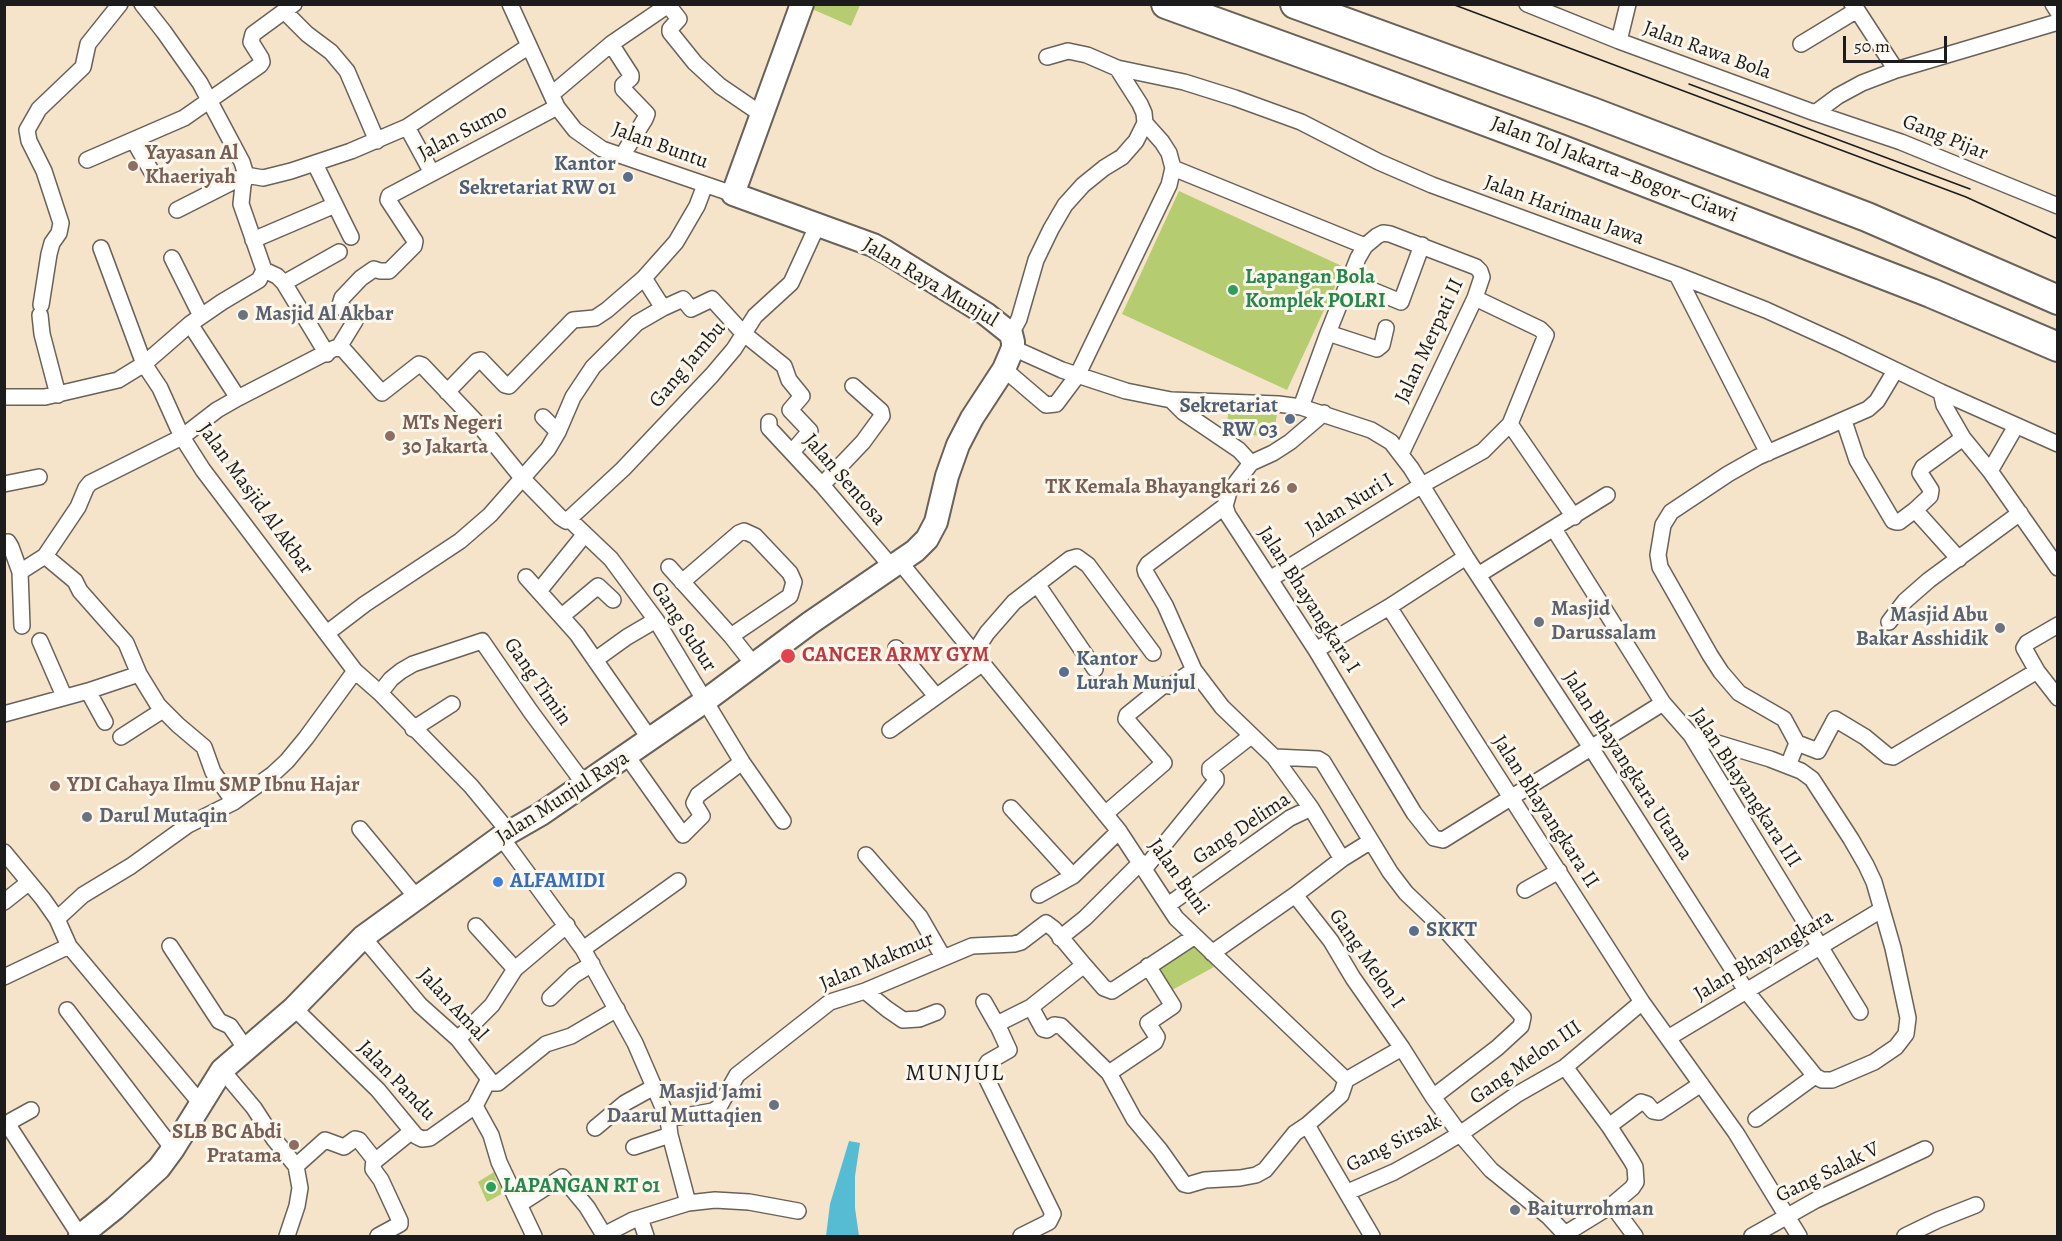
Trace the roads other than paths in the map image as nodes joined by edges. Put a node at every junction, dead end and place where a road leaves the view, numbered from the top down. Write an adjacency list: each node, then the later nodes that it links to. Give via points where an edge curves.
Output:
1 (120, 4): 72 (street, via 88,44 83,67 39,110 27,130 61,223 49,254 41,310 42,334)
2 (142, 4): 22 (street)
3 (510, 4): 18 (street, Jalan Buntu)
4 (802, 4): 25 (street)
5 (1166, 4): 63 (highway, Jalan Tol Jakarta–Bogor–Ciawi, via 1718,210)
6 (1295, 4): 56 (highway, via 1592,111 1867,217)
7 (1527, 4): 15 (street)
8 (1628, 4): 15 (street, Jalan Rawa Bola)
9 (2053, 4): 13 (street)
10 (668, 5): 16 (street, Jalan Sumo); 25 (street, via 679,19 670,32 695,63)
11 (1854, 7): 17 (street); 21 (street)
12 (289, 8): 22 (street, via 253,34 251,42 261,58 260,65); 29 (street, via 307,34 331,52 347,71)
13 (2058, 12)
14 (2058, 22): 21 (street)
15 (1619, 41): 24 (street, Jalan Rawa Bola)
16 (610, 44): 23 (street, Jalan Sumo); 30 (street, via 631,75 623,89 647,114)
17 (1801, 44)
18 (529, 46): 23 (street, Jalan Buntu); 27 (street)
19 (1047, 57): 20 (street, Jalan Harimau Jawa, via 1068,51 1087,54)
20 (1117, 68): 26 (street, via 1140,104); 51 (street, Jalan Harimau Jawa, via 1184,82 1301,122 1432,185)
21 (1896, 70): 24 (street, via 1847,90)
22 (210, 99): 28 (street, via 184,118); 36 (street)
23 (555, 100): 30 (street, Jalan Buntu, via 575,130 602,149); 34 (street, Jalan Sumo)
24 (1815, 113): 40 (street, Gang Pijar, via 1901,142)
25 (761, 114): 38 (street)
26 (1145, 123): 33 (street, via 1169,153); 62 (street, via 1122,157 1083,185 1065,205 1036,260)
27 (407, 127): 29 (street); 34 (street)
28 (134, 141): 31 (street); 35 (street)
29 (377, 141): 32 (street)
30 (621, 156): 37 (street, Jalan Buntu)
31 (87, 160)
32 (315, 164): 36 (street, via 262,178); 39 (street)
33 (1173, 168): 45 (street); 68 (street, via 1169,185)
34 (432, 173): 64 (street, Jalan Sumo, via 389,196 415,241 414,246 389,271 374,269 342,298 340,305 355,321)
35 (153, 174)
36 (246, 175): 41 (street); 44 (street, via 241,204)
37 (705, 185): 38 (street, Jalan Buntu); 52 (street, via 676,242)
38 (732, 194): 42 (street, Jalan Raya Munjul)
39 (335, 205): 43 (street); 44 (street)
40 (2058, 206)
41 (177, 210)
42 (818, 224): 60 (street, Gang Jambu, via 795,277); 62 (street, Jalan Raya Munjul, via 886,252 986,314)
43 (351, 237)
44 (253, 240): 50 (street)
45 (1365, 246): 46 (street, Jalan Merpati II, via 1383,233); 53 (street)
46 (1422, 246): 53 (street, via 1401,302); 55 (street, Jalan Merpati II, via 1476,267 1482,277)
47 (100, 248): 65 (street, Jalan Masjid Al Akbar)
48 (339, 252): 54 (street)
49 (172, 258): 58 (street)
50 (264, 270): 54 (street); 58 (street, via 259,280)
51 (1677, 275): 67 (street, Jalan Harimau Jawa, via 1811,330); 88 (street)
52 (644, 278): 57 (street); 70 (street, via 594,318 569,323 509,386 481,360)
53 (1350, 281): 61 (street)
54 (284, 284): 64 (street)
55 (1475, 298): 81 (street, via 1546,335); 89 (street, Jalan Merpati II)
56 (2058, 300)
57 (663, 308): 60 (street, via 683,299 691,309 711,298); 83 (street, via 637,323 593,367 573,397)
58 (196, 320): 65 (street); 74 (street)
59 (1386, 328): 61 (street, via 1382,345 1377,349)
60 (743, 333): 87 (street, via 784,366 801,395 790,410 810,431); 102 (street, Gang Jambu, via 712,375 623,469)
61 (1328, 333): 76 (street)
62 (1012, 341): 66 (street, Jalan Munjul Raya); 68 (street, Jalan Bhayangkara Utama)
63 (2058, 347)
64 (333, 350): 70 (street, Gang Subur, via 343,349 382,393 419,364); 74 (street)
65 (144, 364): 72 (street, via 118,380); 84 (street, Jalan Masjid Al Akbar)
66 (1004, 369): 68 (street, via 1046,405 1056,404); 109 (street, Jalan Munjul Raya, via 958,445 936,522 915,551)
67 (1895, 371): 71 (street, Jalan Harimau Jawa); 79 (street, via 1868,409)
68 (1077, 376): 75 (street, Jalan Bhayangkara Utama)
69 (854, 386): 95 (street, via 882,416)
70 (447, 392): 93 (street, Gang Subur)
71 (1941, 393): 82 (street, Jalan Harimau Jawa); 85 (street)
72 (58, 395): 73 (street)
73 (4, 397)
74 (238, 398): 84 (street)
75 (1171, 400): 76 (street, Jalan Bhayangkara Utama); 90 (street)
76 (1300, 408): 77 (street, Jalan Bhayangkara Utama)
77 (1324, 413): 89 (street, Jalan Bhayangkara Utama, via 1377,433); 90 (street, via 1290,442)
78 (543, 417): 83 (street)
79 (1844, 421): 88 (street); 99 (street, via 1857,460 1893,521 1899,522)
80 (769, 422): 87 (street, Jalan Sentosa, via 769,428)
81 (1510, 424): 96 (street, Jalan Nuri I, via 1483,451); 101 (street)
82 (2016, 426): 86 (street, Jalan Harimau Jawa); 91 (street)
83 (558, 432): 93 (street)
84 (182, 436): 106 (street, via 90,483); 126 (street, Jalan Masjid Al Akbar, via 226,502)
85 (1963, 438): 91 (street); 99 (street, via 1920,471 1931,493)
86 (2058, 444)
87 (792, 452): 95 (street, Jalan Sentosa)
88 (1767, 453): 157 (street, via 1671,512 1663,525 1658,555 1660,567 1721,672 1739,693 1784,719)
89 (1401, 454): 96 (street, Jalan Bhayangkara Utama)
90 (1251, 463): 98 (street, via 1229,492)
91 (1990, 471): 100 (street)
92 (39, 477): 94 (street)
93 (523, 479): 102 (street, Gang Subur, via 560,518); 126 (street, via 460,541 365,603)
94 (4, 484)
95 (822, 485): 109 (street, Jalan Sentosa)
96 (1422, 485): 107 (street, Jalan Bhayangkara Utama); 115 (street, Jalan Nuri I)
97 (1607, 495): 101 (street)
98 (1225, 506): 115 (street, Jalan Bhayangkara I); 136 (street, via 1145,569)
99 (1916, 510): 108 (street)
100 (2020, 513): 108 (street); 111 (street)
101 (1574, 517): 103 (street)
102 (569, 519): 104 (street, Gang Subur)
103 (1554, 529): 113 (street); 146 (street, Jalan Bhayangkara III)
104 (585, 534): 118 (street); 122 (street, Gang Subur, via 611,559)
105 (4, 544): 112 (street, via 8,542 11,547)
106 (45, 556): 112 (street); 139 (street, via 75,581 126,643)
107 (1466, 557): 113 (street, Jalan Bhayangkara Utama); 120 (street)
108 (1959, 559): 123 (street, via 1915,592)
109 (895, 563): 132 (street, Jalan Buni); 134 (street, Jalan Munjul Raya)
110 (669, 567): 116 (street)
111 (2058, 568)
112 (20, 572): 125 (street)
113 (1478, 575): 158 (street, Jalan Bhayangkara Utama)
114 (526, 577): 118 (street)
115 (1270, 579): 130 (street, Jalan Bhayangkara I)
116 (682, 582): 127 (street); 127 (street, via 744,531 755,536 790,573 794,582 790,596)
117 (1037, 584): 131 (street, via 1070,559 1083,560); 132 (street, via 1000,617); 135 (street)
118 (539, 591): 121 (street)
119 (613, 600): 121 (street, via 598,586)
120 (1389, 607): 130 (street); 164 (street, Jalan Bhayangkara II)
121 (562, 616): 133 (street)
122 (656, 620): 133 (street); 145 (street, Gang Subur)
123 (1889, 622)
124 (2058, 625): 138 (street, via 2025,646)
125 (22, 626)
126 (327, 633): 137 (street, Jalan Masjid Al Akbar)
127 (731, 636): 134 (street)
128 (40, 640): 142 (street)
129 (896, 648): 143 (street)
130 (1316, 650): 164 (street, Jalan Bhayangkara I, via 1414,813 1434,838 1443,840)
131 (1153, 653)
132 (978, 658): 143 (street); 168 (street, Jalan Buni)
133 (595, 660): 156 (street)
134 (754, 665): 145 (street, Jalan Munjul Raya)
135 (1095, 669)
136 (1194, 670): 153 (street, via 1222,707); 168 (street, via 1170,686 1164,685 1127,716 1164,763)
137 (355, 671): 141 (street, Jalan Masjid Al Akbar); 165 (street, via 287,761)
138 (2037, 671): 144 (street); 157 (street, via 1893,757 1835,719 1818,751)
139 (139, 674): 140 (street); 148 (street)
140 (88, 691): 142 (street); 150 (street)
141 (380, 693): 151 (street, Jalan Masjid Al Akbar); 163 (street, Gang Timin, via 391,679 413,664 482,641)
142 (64, 696): 149 (street)
143 (936, 696): 152 (street)
144 (2058, 698)
145 (705, 701): 156 (street, Jalan Munjul Raya); 161 (street, Gang Subur)
146 (1662, 703): 154 (street, Jalan Bhayangkara III); 158 (street)
147 (452, 704): 151 (street)
148 (163, 710): 155 (street); 165 (street, via 204,747 213,772)
149 (4, 714)
150 (105, 722)
151 (413, 729): 172 (street, Jalan Masjid Al Akbar, via 477,793)
152 (890, 730)
153 (1251, 735): 160 (street); 177 (street, via 1210,768 1216,781)
154 (1691, 735): 162 (street); 197 (street, Jalan Bhayangkara III)
155 (121, 737)
156 (650, 739): 159 (street, Jalan Munjul Raya)
157 (1797, 743): 162 (street)
158 (1590, 746): 164 (street); 207 (street, Jalan Bhayangkara Utama)
159 (627, 756): 161 (street, via 683,835 702,816 694,803 698,795); 163 (street, Jalan Munjul Raya)
160 (1274, 757): 167 (street); 173 (street, via 1323,762)
161 (742, 762): 169 (street, Gang Subur)
162 (1788, 766): 188 (street, via 1812,779 1832,808 1866,865)
163 (585, 785): 172 (street, Jalan Munjul Raya)
164 (1512, 798): 178 (street, Jalan Bhayangkara II)
165 (234, 802): 189 (street, via 176,833 83,895)
166 (1011, 808): 179 (street)
167 (1311, 808): 176 (street); 187 (street, Gang Delima)
168 (1105, 814): 171 (street, Jalan Buni)
169 (783, 821)
170 (360, 829): 185 (street)
171 (1119, 831): 177 (street, Jalan Buni); 179 (street)
172 (505, 835): 185 (street, Jalan Munjul Raya); 190 (street)
173 (1371, 841): 176 (street); 230 (street, via 1407,893 1523,1017 1521,1026 1497,1048)
174 (4, 852): 181 (street)
175 (866, 855): 200 (street, via 920,917)
176 (1342, 859): 184 (street)
177 (1143, 865): 187 (street, Jalan Buni); 194 (street)
178 (1559, 871): 182 (street); 210 (street, Jalan Bhayangkara II)
179 (1072, 876): 183 (street)
180 (678, 881): 198 (street)
181 (28, 883): 186 (street); 189 (street)
182 (1525, 890)
183 (1039, 895)
184 (1295, 895): 199 (street); 220 (street, Gang Melon I, via 1332,941)
185 (417, 898): 193 (street, Jalan Munjul Raya)
186 (4, 903)
187 (1168, 905): 192 (street, Jalan Buni)
188 (1881, 910): 197 (street, Jalan Bhayangkara); 225 (street, via 1908,1018 1906,1034 1896,1047 1874,1062 1832,1080)
189 (57, 919): 195 (street)
190 (567, 925): 198 (street); 204 (street)
191 (476, 926): 204 (street)
192 (1195, 936): 199 (street, Jalan Buni); 203 (street)
193 (363, 937): 212 (street, Jalan Munjul Raya); 219 (street, Jalan Amal, via 420,1005)
194 (1060, 938): 200 (street, Jalan Makmur, via 1046,923 1021,942 972,946); 202 (street)
195 (69, 946): 205 (street); 231 (street)
196 (170, 946): 221 (street, via 219,1022 230,1026)
197 (1821, 946): 207 (street, Jalan Bhayangkara); 216 (street, Jalan Bhayangkara III)
198 (584, 950): 201 (street)
199 (1212, 953): 227 (street, Jalan Buni)
200 (943, 957): 206 (street, Jalan Makmur)
201 (592, 964): 208 (street); 213 (street)
202 (1084, 965): 203 (street, via 1108,991); 211 (street)
203 (1148, 966): 224 (street, via 1173,1006 1148,1023 1157,1037 1155,1042)
204 (515, 969): 219 (street, via 492,1005)
205 (4, 977)
206 (866, 990): 215 (street, via 903,1020); 234 (street, Jalan Makmur, via 830,1002 749,1064 713,1111)
207 (1747, 992): 218 (street, Jalan Bhayangkara); 225 (street, Jalan Bhayangkara Utama)
208 (550, 998)
209 (984, 1002): 217 (street)
210 (1642, 1002): 218 (street, Jalan Bhayangkara II); 222 (street, Gang Melon III)
211 (1031, 1007): 217 (street); 224 (street, via 1043,1029 1061,1026)
212 (294, 1008): 221 (street, Jalan Munjul Raya); 239 (street, Jalan Pandu, via 378,1090)
213 (617, 1009): 226 (street, via 572,1036 546,1044 498,1083); 229 (street)
214 (67, 1010): 243 (street)
215 (937, 1012)
216 (1860, 1012)
217 (997, 1025): 262 (street, via 1009,1050 988,1062 983,1071 1053,1214 1049,1222)
218 (1668, 1038): 228 (street, Jalan Bhayangkara II)
219 (458, 1039): 226 (street, Jalan Amal)
220 (1402, 1048): 227 (street); 230 (street, Gang Melon I)
221 (246, 1049): 223 (street, Jalan Munjul Raya)
222 (1565, 1067): 237 (street); 240 (street, Gang Melon III)
223 (222, 1070): 231 (street, Jalan Munjul Raya); 246 (street)
224 (1109, 1073): 236 (street, via 1134,1119 1181,1182 1188,1185 1256,1175)
225 (1815, 1076): 235 (street)
226 (489, 1079): 232 (street)
227 (1346, 1080): 236 (street, via 1341,1095)
228 (1701, 1084): 237 (street, via 1659,1112 1641,1102); 253 (street, Jalan Bhayangkara II)
229 (654, 1087): 234 (street); 238 (street, via 625,1103)
230 (1433, 1097): 240 (street, Gang Melon I)
231 (202, 1105): 243 (street, Jalan Munjul Raya)
232 (475, 1106): 239 (street, Jalan Pandu, via 430,1138 422,1139); 249 (street)
233 (31, 1110): 256 (street, via 11,1121 10,1128)
234 (668, 1119): 241 (street)
235 (1756, 1119)
236 (1307, 1125): 247 (street)
237 (1609, 1126): 250 (street, via 1636,1175 1632,1188)
238 (595, 1128)
239 (412, 1131): 245 (street)
240 (1460, 1134): 247 (street, Gang Sirsak, via 1394,1172); 255 (street, Gang Melon I, via 1491,1170)
241 (670, 1135): 242 (street); 248 (street)
242 (634, 1147)
243 (174, 1149): 256 (street, Jalan Munjul Raya, via 145,1181)
244 (1925, 1149): 253 (street, Gang Salak V)
245 (375, 1161): 246 (street, via 359,1140 344,1146 326,1140); 258 (street, via 373,1169 400,1221)
246 (296, 1166): 257 (street, via 300,1188)
247 (1348, 1192): 263 (street)
248 (688, 1203): 252 (street, via 749,1202); 254 (street)
249 (520, 1204): 259 (street); 260 (street, via 562,1178 587,1207)
250 (1612, 1205): 255 (street); 264 (street)
251 (1976, 1205): 267 (street)
252 (798, 1211)
253 (1788, 1215): 265 (street, Gang Salak V); 266 (street, Jalan Bhayangkara II)
254 (640, 1218): 260 (street); 261 (street)
255 (1566, 1235)
256 (80, 1236)
257 (286, 1236)
258 (378, 1236)
259 (534, 1236)
260 (603, 1236)
261 (646, 1236)
262 (1021, 1236)
263 (1372, 1236)
264 (1635, 1236)
265 (1752, 1236)
266 (1799, 1236)
267 (1905, 1236)

